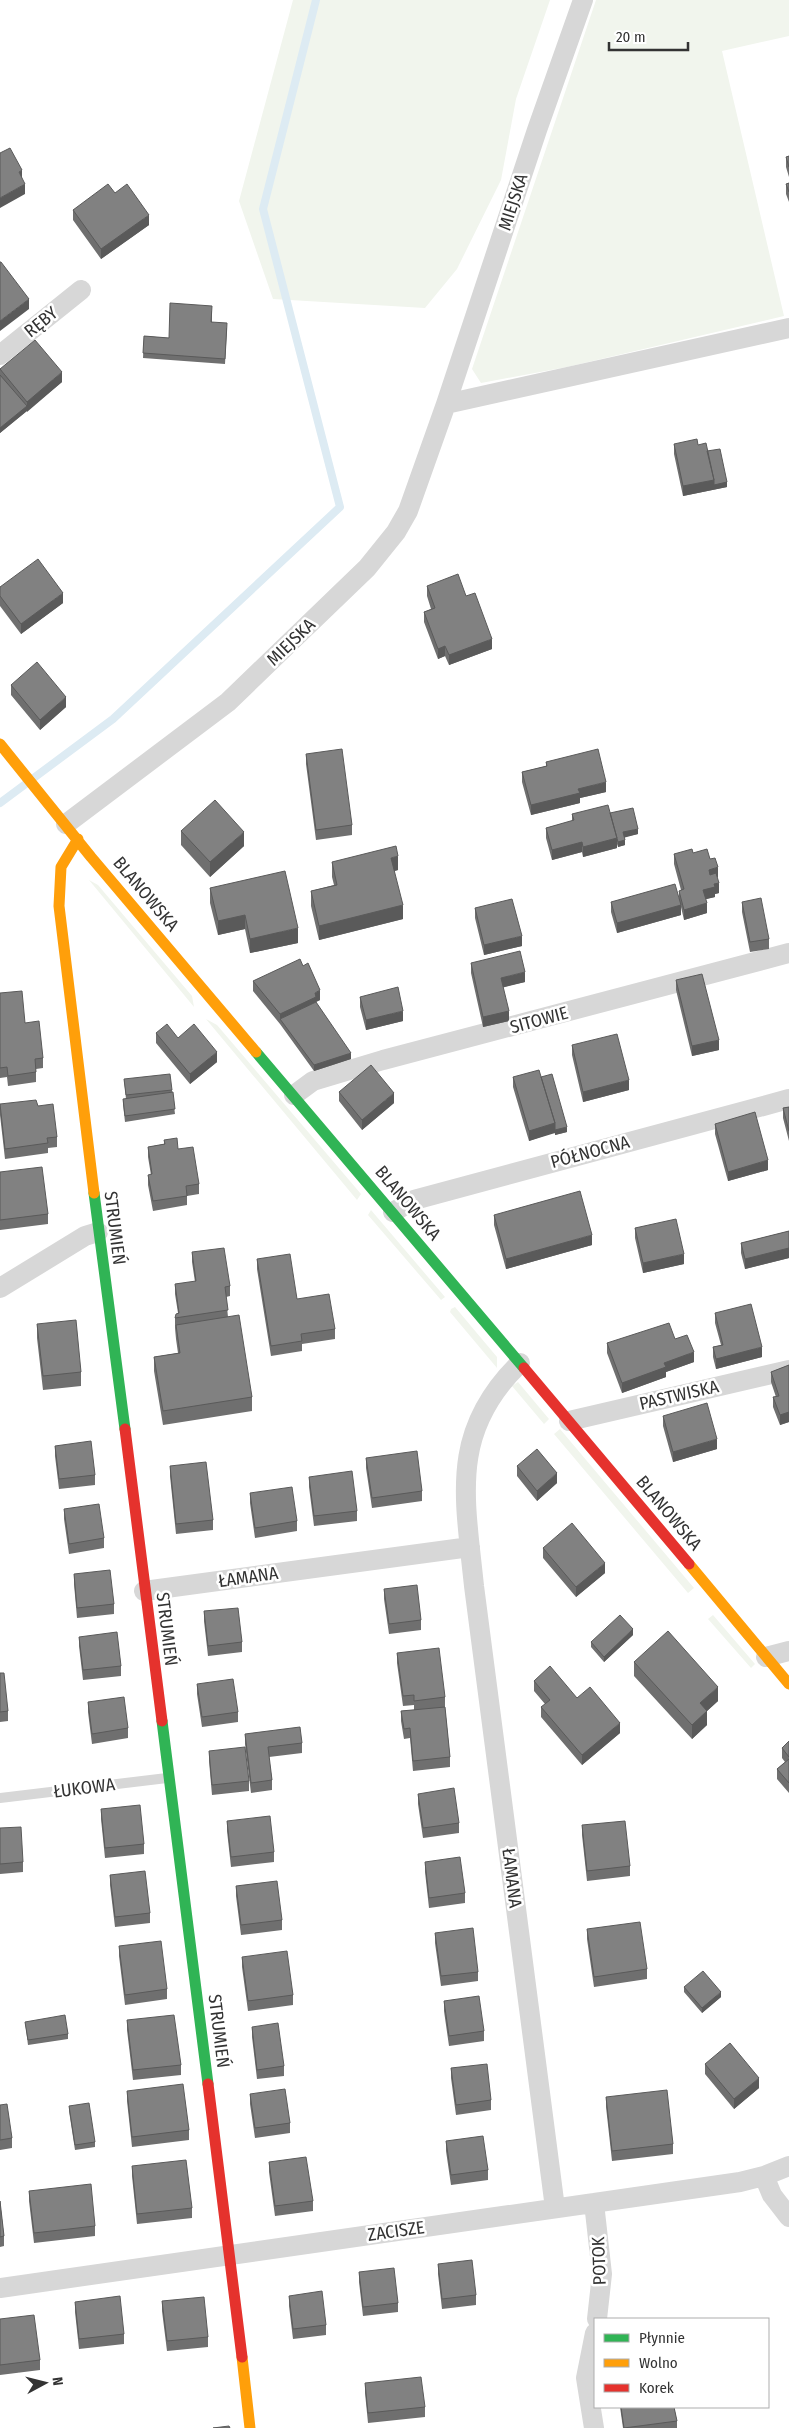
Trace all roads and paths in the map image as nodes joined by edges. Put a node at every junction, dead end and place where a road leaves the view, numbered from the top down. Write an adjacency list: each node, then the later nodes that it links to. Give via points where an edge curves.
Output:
1 (583, 0): 5 (street, MIEJSKA)
2 (81, 290): 4 (street, RĘBY)
3 (789, 328): 5 (street)
4 (0, 355)
5 (446, 404): 7 (street, MIEJSKA, via 408,511 382,552 228,702)
6 (0, 744): 7 (street, BLANOWSKA)
7 (72, 831): 9 (street, BLANOWSKA); 12 (street, STRUMIEŃ, via 61,867 59,906)
8 (789, 953): 9 (street, SITOWIE, via 331,1075 313,1081)
9 (294, 1096): 11 (street, BLANOWSKA)
10 (789, 1099): 11 (street, PÓŁNOCNA, via 414,1200)
11 (393, 1212): 14 (street, BLANOWSKA)
12 (98, 1232): 13 (street); 18 (street, STRUMIEŃ)
13 (0, 1288)
14 (520, 1363): 16 (street, BLANOWSKA); 17 (street, ŁAMANA, via 504,1378 489,1401 469,1444 466,1486)
15 (789, 1370): 16 (street, PASTWISKA)
16 (569, 1421): 20 (street, BLANOWSKA)
17 (470, 1547): 18 (street, ŁAMANA); 27 (street, ŁAMANA)
18 (144, 1591): 22 (street, STRUMIEŃ)
19 (789, 1651): 20 (street)
20 (766, 1657): 21 (street, BLANOWSKA)
21 (789, 1684)
22 (168, 1778): 23 (lane, ŁUKOWA); 29 (street, STRUMIEŃ)
23 (0, 1798)
24 (789, 2166): 25 (street, ZACISZE)
25 (764, 2176): 26 (street, ZACISZE); 28 (street, via 772,2195)
26 (594, 2203): 27 (street, ZACISZE); 31 (street, POTOK, via 602,2274)
27 (555, 2208): 29 (street, ZACISZE)
28 (789, 2217)
29 (230, 2255): 30 (street, ZACISZE); 33 (street, STRUMIEŃ)
30 (0, 2288)
31 (597, 2318)
32 (594, 2338): 34 (street, via 586,2378)
33 (250, 2428)
34 (594, 2428)

